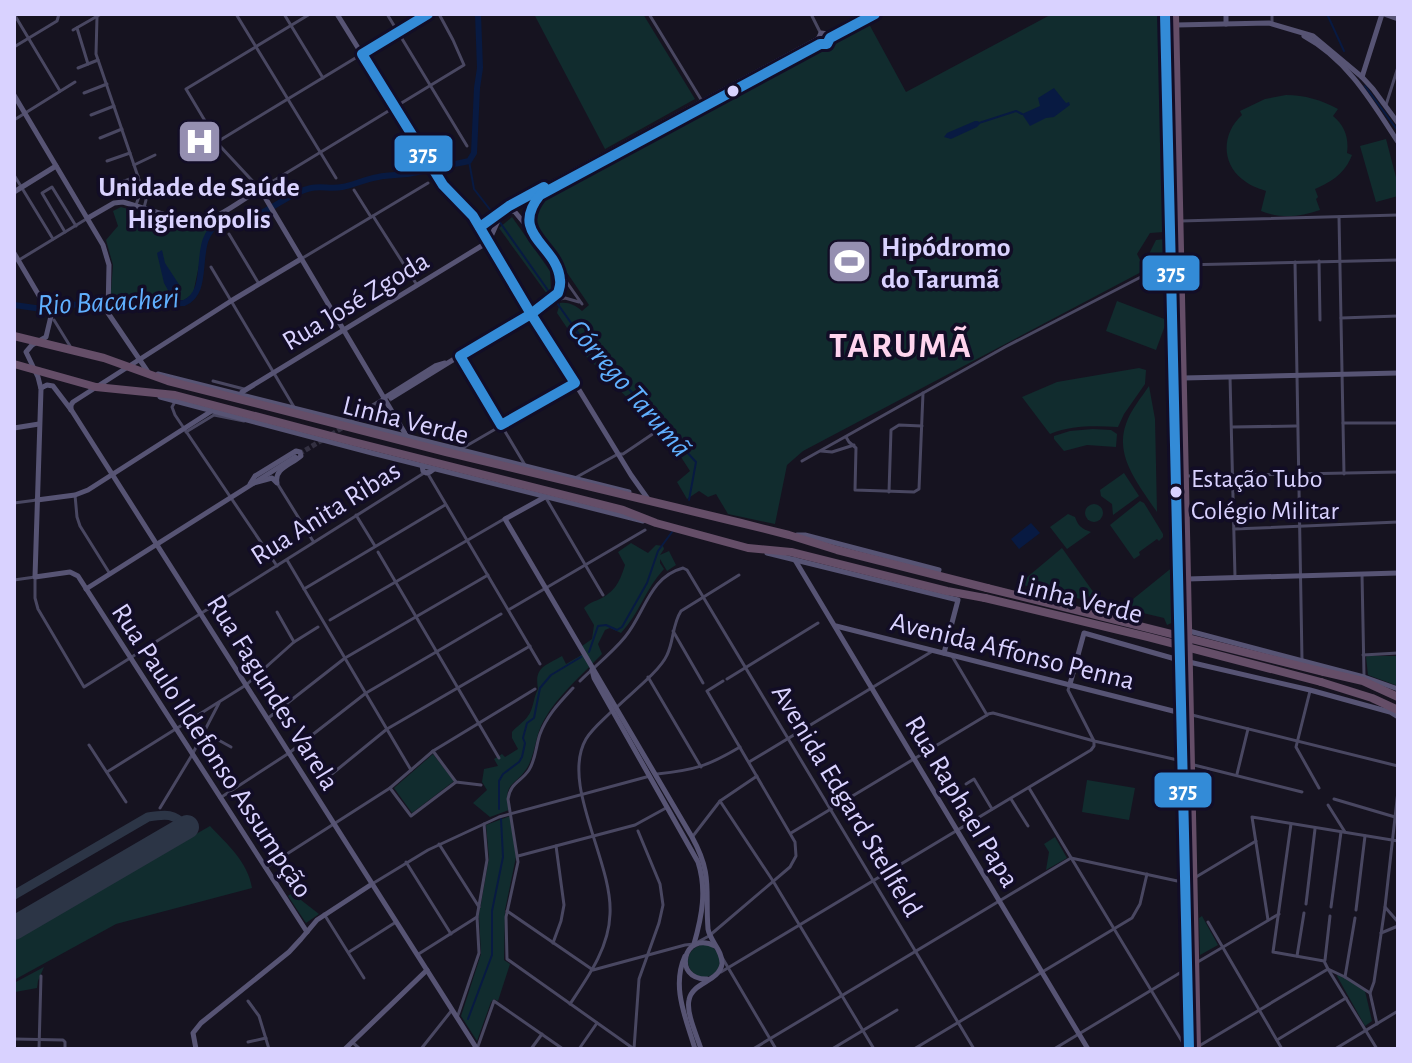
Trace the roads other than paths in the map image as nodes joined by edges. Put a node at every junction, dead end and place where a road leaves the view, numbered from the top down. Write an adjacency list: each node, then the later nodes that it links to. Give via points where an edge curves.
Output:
1 (14, 14): 28 (street)
2 (59, 14): 28 (street, via 57,21)
3 (236, 14): 30 (street)
4 (284, 14): 23 (street)
5 (310, 14): 23 (street)
6 (337, 14): 31 (main road)
7 (387, 14): 26 (street)
8 (428, 14): 26 (street)
9 (439, 14): 40 (street, via 464,65)
10 (649, 14): 45 (street)
11 (811, 14): 27 (street)
12 (864, 14): 27 (main road)
13 (875, 14): 27 (main road)
14 (1165, 14): 54 (highway)
15 (1175, 14): 24 (highway)
16 (1226, 14): 22 (main road)
17 (1272, 14): 21 (street)
18 (1383, 14): 20 (main road); 36 (main road)
19 (99, 15): 32 (street); 33 (street, via 75,29)
20 (1398, 19)
21 (1272, 23): 22 (main road); 25 (main road)
22 (1226, 24): 24 (main road)
23 (291, 25): 30 (street); 37 (street)
24 (1176, 25): 53 (highway)
25 (1292, 30): 36 (main road, via 1319,40); 60 (main road, via 1343,66)
26 (398, 32): 31 (street); 40 (street)
27 (824, 37): 45 (main road); 90 (main road, via 540,195 528,215)
28 (29, 38): 29 (street); 41 (street)
29 (14, 47)
30 (256, 47): 44 (street); 59 (street, via 186,89)
31 (362, 54): 37 (street); 48 (main road)
32 (98, 60): 33 (street); 39 (street)
33 (88, 64): 35 (street)
34 (1398, 67): 46 (street)
35 (78, 68)
36 (1362, 77): 46 (main road)
37 (323, 78): 44 (street)
38 (75, 82): 41 (street)
39 (107, 84): 42 (street); 47 (street)
40 (431, 86): 48 (street); 61 (street)
41 (60, 91): 49 (street)
42 (84, 93)
43 (14, 95): 49 (main road)
44 (288, 99): 59 (street); 63 (street)
45 (702, 101): 80 (main road)
46 (1386, 105): 52 (main road)
47 (114, 106): 50 (street); 55 (street)
48 (394, 108): 63 (street); 87 (main road, via 446,189)
49 (25, 114): 51 (street); 67 (main road)
50 (91, 115)
51 (14, 120)
52 (1398, 123)
53 (1178, 126): 54 (highway); 58 (highway)
54 (1167, 127): 57 (highway)
55 (122, 129): 56 (street); 62 (street)
56 (100, 138)
57 (1167, 140): 58 (highway); 99 (highway)
58 (1178, 140): 85 (highway)
59 (217, 142): 75 (street)
60 (1398, 142)
61 (467, 146)
62 (130, 153): 65 (street); 66 (street)
63 (320, 153): 70 (street); 75 (street)
64 (155, 155): 66 (street)
65 (107, 161)
66 (134, 165): 69 (street)
67 (56, 166): 73 (main road); 84 (main road)
68 (14, 175): 73 (street)
69 (138, 176): 72 (street); 74 (street)
70 (336, 178)
71 (428, 183): 82 (street)
72 (111, 186)
73 (21, 187): 77 (main road); 91 (street)
74 (142, 188): 78 (street); 79 (street)
75 (260, 189): 79 (main road, via 202,223); 94 (main road)
76 (354, 190): 82 (street)
77 (14, 192)
78 (136, 205): 79 (main road); 84 (main road, via 117,202)
79 (144, 208)
80 (499, 215): 87 (main road); 90 (main road, via 514,211); 92 (main road)
81 (1398, 215): 83 (street)
82 (372, 216): 94 (street); 105 (street)
83 (1339, 217): 85 (street); 98 (street)
84 (88, 218): 86 (street); 118 (main road, via 107,254 108,313)
85 (1180, 221): 101 (highway)
86 (76, 226): 88 (street); 88 (street, via 52,187 42,193)
87 (480, 227): 92 (main road)
88 (65, 232): 91 (street)
89 (229, 234): 104 (street)
90 (536, 238): 103 (main road)
91 (53, 239): 95 (street)
92 (488, 242): 105 (main road, Rua José Zgoda); 108 (main road)
93 (14, 253): 95 (main road)
94 (301, 259): 104 (main road); 113 (main road)
95 (18, 260): 115 (main road, via 51,316 47,335)
96 (1398, 260): 98 (street)
97 (1319, 261): 98 (street); 100 (street); 112 (street)
98 (1340, 261): 110 (street)
99 (1170, 262): 136 (street); 137 (highway)
100 (1295, 262): 101 (street); 126 (street)
101 (1181, 265): 128 (highway)
102 (211, 267): 107 (street)
103 (556, 267): 106 (main road, via 561,284); 106 (street, via 582,304)
104 (259, 284): 107 (main road)
105 (417, 285): 113 (main road, Rua José Zgoda)
106 (554, 299): 108 (main road)
107 (231, 301): 118 (main road); 123 (street)
108 (531, 313): 117 (main road); 130 (main road)
109 (1398, 316): 110 (street)
110 (1341, 318): 125 (street)
111 (54, 320): 116 (street)
112 (1320, 320)
113 (344, 330): 123 (main road, Rua José Zgoda); 139 (main road)
114 (14, 336): 115 (highway, Linha Verde)
115 (39, 341): 116 (highway, Linha Verde); 121 (main road, via 26,352)
116 (72, 349): 120 (highway, Linha Verde)
117 (460, 356): 139 (main road, via 435,366); 150 (street)
118 (139, 360): 120 (main road); 122 (main road)
119 (14, 364): 121 (highway, Linha Verde)
120 (129, 366): 122 (highway, Linha Verde); 131 (main road)
121 (35, 371): 131 (highway, Linha Verde); 132 (main road)
122 (147, 372): 140 (main road); 164 (highway, Linha Verde)
123 (273, 373): 134 (main road, Rua José Zgoda); 135 (street)
124 (1398, 373): 125 (main road)
125 (1342, 375): 126 (main road); 147 (street)
126 (1296, 376): 127 (main road); 152 (street)
127 (1230, 377): 128 (main road); 153 (street)
128 (1183, 378): 137 (highway)
129 (213, 381): 134 (street)
130 (575, 383): 150 (street); 166 (main road)
131 (96, 387): 133 (highway, Linha Verde); 142 (main road, via 72,403)
132 (41, 389): 142 (main road, Rua Fagundes Varela, via 53,386); 149 (main road)
133 (128, 389): 138 (main road); 160 (highway, Linha Verde, via 175,395)
134 (244, 390)
135 (285, 393): 140 (street); 141 (street)
136 (923, 393): 151 (street); 158 (street)
137 (1178, 397): 144 (highway)
138 (176, 400): 146 (main road); 156 (street, via 172,410)
139 (387, 400): 145 (street); 157 (main road)
140 (280, 404): 141 (main road)
141 (294, 407): 157 (main road)
142 (72, 411): 176 (main road, Rua Fagundes Varela)
143 (210, 412): 156 (main road)
144 (1179, 412): 179 (highway); 257 (highway)
145 (351, 418)
146 (254, 421): 156 (street, via 214,415); 165 (main road)
147 (1343, 423): 148 (street); 175 (street)
148 (1398, 423)
149 (39, 424): 154 (main road); 190 (main road)
150 (501, 425): 162 (street); 170 (street)
151 (922, 426): 184 (street, via 919,489); 184 (street, via 891,430)
152 (1298, 426): 153 (street); 174 (street)
153 (1232, 427): 178 (street)
154 (14, 428)
155 (660, 429): 166 (street)
156 (185, 431): 176 (main road); 187 (street)
157 (406, 436): 159 (main road)
158 (846, 437): 161 (street); 163 (street)
159 (424, 440): 162 (main road); 164 (highway)
160 (354, 442): 165 (highway); 199 (highway, Linha Verde, via 623,510)
161 (854, 445): 163 (street); 184 (street, via 855,490)
162 (460, 449): 170 (main road)
163 (821, 451): 168 (street)
164 (446, 452): 194 (highway, Linha Verde)
165 (372, 453): 169 (main road)
166 (618, 454): 177 (main road); 180 (street)
167 (295, 457): 182 (main road)
168 (802, 461)
169 (422, 465): 171 (main road); 173 (main road)
170 (525, 465): 180 (main road)
171 (434, 469): 173 (main road); 185 (main road)
172 (1398, 472): 175 (street)
173 (426, 473): 195 (street); 196 (street, Rua Anita Ribas)
174 (1298, 474): 175 (street); 178 (street); 200 (street)
175 (1344, 474)
176 (112, 475): 186 (main road); 206 (main road, Rua Fagundes Varela)
177 (631, 475): 183 (main road, via 632,488); 189 (main road)
178 (1233, 475): 179 (street); 201 (street)
179 (1185, 476): 225 (highway)
180 (575, 478): 183 (main road)
181 (277, 483): 182 (main road, via 268,477); 182 (main road, via 278,471 300,452 255,476); 205 (street)
182 (250, 484): 187 (main road)
183 (621, 489): 189 (main road)
184 (889, 492)
185 (534, 494): 188 (main road); 193 (main road)
186 (75, 495): 190 (main road); 218 (street, via 80,526)
187 (230, 497): 206 (main road); 214 (street)
188 (545, 497): 191 (main road); 193 (main road)
189 (649, 499): 194 (main road)
190 (37, 500): 192 (street); 223 (main road)
191 (552, 502): 199 (main road); 213 (street)
192 (14, 503)
193 (531, 503): 197 (main road)
194 (660, 504): 203 (highway, Linha Verde)
195 (446, 505): 204 (street); 207 (street)
196 (356, 515): 205 (street, Rua Anita Ribas); 207 (street)
197 (505, 519): 204 (street); 229 (main road)
198 (1398, 522): 200 (street)
199 (656, 523): 208 (highway, Linha Verde)
200 (1299, 526): 201 (street); 222 (street)
201 (1234, 529): 224 (street)
202 (645, 530): 213 (street)
203 (789, 535): 215 (main road, Linha Verde); 227 (highway, Linha Verde)
204 (467, 540): 220 (street); 228 (street)
205 (314, 542): 210 (street, Rua Anita Ribas)
206 (156, 544): 218 (main road); 238 (main road, Rua Fagundes Varela)
207 (375, 547): 231 (street)
208 (748, 548): 211 (main road, Linha Verde); 234 (highway, Linha Verde, via 791,552)
209 (378, 552): 228 (street)
210 (287, 559): 214 (street, Rua Anita Ribas); 231 (street)
211 (795, 560): 212 (main road, Linha Verde); 216 (main road, Rua Raphael Papa)
212 (810, 563): 216 (main road); 235 (main road, Linha Verde)
213 (585, 565): 229 (street); 232 (street)
214 (277, 566): 238 (street, Rua Anita Ribas)
215 (939, 570): 227 (highway)
216 (804, 573): 243 (main road, Rua Raphael Papa)
217 (1398, 573): 219 (main road)
218 (110, 574): 230 (main road)
219 (1362, 574): 222 (main road); 253 (street)
220 (488, 575): 236 (street); 240 (street)
221 (739, 575): 233 (street)
222 (1300, 576): 224 (main road); 256 (street)
223 (35, 577): 226 (street); 230 (main road, via 72,573); 254 (street, Rua Anita Ribas, via 38,609 84,687)
224 (1235, 577): 225 (main road)
225 (1187, 579): 246 (highway)
226 (14, 580)
227 (961, 581): 274 (highway, Linha Verde, bridge, via 1363,681)
228 (396, 582): 240 (street); 241 (street)
229 (545, 588): 236 (street); 260 (main road)
230 (86, 589): 254 (main road, Rua Paulo Ildefonso Assumpção)
231 (304, 589): 255 (street)
232 (603, 595)
233 (703, 596): 245 (street, via 681,611); 259 (street, Avenida Edgard Stellfeld); 260 (street, Avenida Edgard Stellfeld, via 683,568 658,582 627,635)
234 (980, 597): 235 (highway); 277 (highway, Linha Verde, bridge, via 1321,682 1372,698)
235 (958, 600): 252 (main road)
236 (508, 610): 248 (street)
237 (277, 612): 247 (street)
238 (201, 614): 254 (street, Rua Anita Ribas); 266 (main road, Rua Fagundes Varela)
239 (501, 614): 250 (street)
240 (416, 617): 250 (street); 255 (street)
241 (330, 620)
242 (818, 623): 259 (street)
243 (835, 625): 249 (main road, Avenida Affonso Penna); 269 (main road, Rua Raphael Papa)
244 (318, 627): 247 (street)
245 (673, 631): 261 (street, via 666,658); 264 (street)
246 (1188, 631): 256 (main road); 257 (highway)
247 (294, 642): 266 (street)
248 (530, 646): 258 (street); 267 (street)
249 (934, 650): 252 (main road, Avenida Affonso Penna); 269 (street)
250 (437, 652): 267 (street); 273 (street)
251 (1398, 653): 253 (street)
252 (948, 654): 265 (main road, Avenida Affonso Penna); 279 (street)
253 (1363, 655): 262 (street)
254 (130, 658): 282 (main road, Rua Paulo Ildefonso Assumpção)
255 (345, 658): 273 (street); 280 (street)
256 (1302, 660): 262 (main road)
257 (1184, 661): 265 (main road, Linha Verde, via 1084,633); 272 (main road, Linha Verde); 278 (highway)
258 (540, 664)
259 (746, 667): 286 (street, Avenida Edgard Stellfeld); 291 (street, via 707,691)
260 (592, 669): 263 (street); 276 (main road)
261 (648, 677): 276 (street); 300 (street)
262 (1364, 677): 271 (main road)
263 (580, 681)
264 (703, 683)
265 (1070, 684): 278 (main road, Avenida Affonso Penna); 287 (street, via 1068,690)
266 (246, 685): 275 (street); 280 (main road, Rua Fagundes Varela)
267 (458, 688): 281 (street); 283 (street)
268 (573, 688): 326 (street, via 546,720 530,768 510,789)
269 (873, 688): 286 (street); 296 (main road, Rua Raphael Papa)
270 (535, 689): 281 (street)
271 (1398, 689)
272 (1310, 690): 277 (main road, Linha Verde); 288 (street)
273 (366, 693): 283 (street); 293 (street)
274 (1398, 697)
275 (221, 700): 282 (street); 285 (street)
276 (615, 709): 304 (main road); 315 (street, via 581,748 577,767)
277 (1395, 713)
278 (1185, 714): 284 (street, Avenida Affonso Penna); 298 (highway)
279 (987, 715): 287 (street); 296 (street)
280 (267, 719): 293 (main road, Rua Fagundes Varela)
281 (479, 723): 292 (street); 295 (street)
282 (175, 729): 294 (main road, Rua Paulo Ildefonso Assumpção); 302 (street)
283 (387, 729): 301 (street); 306 (street)
284 (1248, 729): 288 (street, Avenida Affonso Penna); 303 (street)
285 (204, 732): 290 (street); 294 (street)
286 (788, 738): 297 (street); 324 (street, Avenida Edgard Stellfeld)
287 (1094, 741): 298 (street); 310 (street, via 1091,750)
288 (1296, 741): 299 (street, Avenida Affonso Penna); 312 (street)
289 (89, 745): 302 (street)
290 (231, 747)
291 (740, 747): 297 (street); 300 (street)
292 (433, 751): 301 (street); 307 (street)
293 (289, 753): 316 (street); 328 (main road, Rua Fagundes Varela)
294 (192, 755): 316 (main road, Rua Paulo Ildefonso Assumpção); 323 (street)
295 (499, 758)
296 (915, 758): 324 (street); 333 (main road, Rua Raphael Papa)
297 (749, 762): 305 (street)
298 (1186, 763): 303 (street); 349 (highway)
299 (1398, 766)
300 (701, 767): 304 (street)
301 (411, 770): 311 (street)
302 (107, 772): 320 (street)
303 (1237, 774): 314 (street)
304 (653, 775): 315 (street); 321 (main road)
305 (757, 776): 319 (street); 336 (street)
306 (322, 782)
307 (456, 782): 309 (street); 311 (street, via 411,816)
308 (966, 784): 325 (street, via 974,779)
309 (481, 785)
310 (1029, 787): 317 (street); 345 (street)
311 (390, 788): 328 (street)
312 (1319, 788)
313 (1398, 791): 327 (street)
314 (1302, 792)
315 (582, 794): 326 (street); 337 (street)
316 (220, 798): 347 (main road, Rua Paulo Ildefonso Assumpção)
317 (1011, 798): 325 (street); 331 (street)
318 (1334, 799): 327 (street)
319 (720, 801): 339 (street); 350 (street)
320 (126, 802)
321 (670, 805): 337 (street, via 639,824); 339 (main road)
322 (1328, 805): 335 (street)
323 (160, 808)
324 (830, 809): 336 (street); 351 (street, Avenida Edgard Stellfeld)
325 (992, 809): 333 (street)
326 (511, 813): 329 (street); 344 (street)
327 (1395, 817): 341 (street)
328 (334, 824): 347 (street); 352 (main road, Rua Fagundes Varela)
329 (484, 824): 342 (street); 355 (street, via 487,860)
330 (1291, 824): 332 (street); 340 (street, via 1252,817); 362 (street)
331 (1028, 826)
332 (1315, 829): 335 (street); 354 (street)
333 (957, 830): 351 (street); 353 (main road, Rua Raphael Papa)
334 (638, 831): 385 (street, via 663,894)
335 (1343, 832): 338 (street); 356 (street)
336 (790, 834): 350 (street, via 796,856)
337 (594, 836): 343 (street); 393 (street, via 610,916)
338 (1365, 836): 341 (street); 358 (street)
339 (690, 840): 375 (main road, via 708,877); 377 (main road, via 703,883)
340 (1256, 841): 349 (street); 366 (street)
341 (1395, 841): 357 (street)
342 (439, 844): 346 (street); 355 (street)
343 (556, 846): 344 (street); 376 (street, via 564,905)
344 (518, 856): 359 (street)
345 (1071, 858): 348 (street); 353 (street); 371 (street)
346 (406, 862): 352 (street); 374 (street)
347 (264, 868): 372 (main road, Rua Paulo Ildefonso Assumpção)
348 (1147, 874): 349 (street); 371 (street, via 1138,910)
349 (1189, 880): 389 (highway)
350 (773, 881): 370 (street); 375 (street)
351 (873, 881): 370 (street); 381 (street, Avenida Edgard Stellfeld)
352 (372, 884): 361 (main road); 367 (main road, Rua Fagundes Varela)
353 (1000, 901): 381 (street); 394 (main road, Rua Raphael Papa)
354 (1306, 904)
355 (479, 907): 364 (street)
356 (1331, 907)
357 (1385, 907): 369 (street); 373 (street)
358 (1356, 910)
359 (507, 911): 376 (street); 404 (street, via 507,959)
360 (1304, 913): 386 (street)
361 (324, 914): 372 (main road); 382 (street)
362 (1279, 914): 366 (street); 386 (street, via 1273,952)
363 (1330, 916): 388 (street)
364 (477, 917): 374 (street); 409 (street, via 479,953)
365 (1355, 918): 397 (street)
366 (1268, 920): 380 (street)
367 (396, 922): 382 (street); 383 (main road, Rua Fagundes Varela)
368 (1208, 922): 380 (street)
369 (1398, 924): 373 (street)
370 (799, 925): 390 (street); 401 (street)
371 (1114, 929): 394 (street); 399 (street)
372 (307, 932): 426 (main road, via 201,1023 193,1033)
373 (1381, 933): 400 (street)
374 (451, 934): 383 (street)
375 (709, 936): 377 (street); 378 (main road)
376 (553, 943): 393 (street)
377 (694, 944): 378 (main road); 379 (street); 384 (main road)
378 (716, 947): 387 (main road)
379 (678, 948): 384 (street); 385 (street)
380 (1222, 948): 389 (street); 407 (street)
381 (916, 951): 401 (street); 410 (street, Avenida Edgard Stellfeld)
382 (348, 953): 398 (street)
383 (417, 955): 392 (main road, Rua Fagundes Varela)
384 (686, 955): 396 (main road, via 686,968 694,977); 436 (main road, via 678,990)
385 (647, 956): 393 (street); 435 (street, via 639,979)
386 (1297, 956): 388 (street)
387 (722, 958): 390 (street); 396 (main road)
388 (1324, 961): 391 (street)
389 (1191, 967): 399 (street); 445 (highway)
390 (728, 968): 396 (street); 420 (street)
391 (1328, 969): 397 (street); 402 (street); 407 (street)
392 (427, 970): 405 (main road, Rua Fagundes Varela); 423 (main road)
393 (593, 970): 404 (street)
394 (1042, 972): 410 (street); 416 (main road, Rua Raphael Papa)
395 (41, 976): 419 (street)
396 (714, 976): 436 (main road, via 688,1001)
397 (1345, 977): 400 (street)
398 (364, 978)
399 (1150, 991): 416 (street); 445 (street)
400 (1370, 993): 412 (street)
401 (842, 996): 413 (street); 420 (street)
402 (1346, 998): 414 (street); 421 (street)
403 (248, 1001): 417 (street)
404 (570, 1004): 411 (street)
405 (452, 1010): 409 (main road, Rua Fagundes Varela); 430 (street)
406 (897, 1010): 413 (street)
407 (1259, 1010): 421 (street); 445 (street)
408 (1398, 1011): 412 (street)
409 (457, 1018): 431 (main road, Rua Fagundes Varela)
410 (958, 1022): 441 (street); 442 (street, Avenida Edgard Stellfeld)
411 (597, 1023): 434 (street); 435 (street)
412 (1377, 1024): 414 (street)
413 (863, 1030): 439 (street); 440 (street)
414 (1366, 1030): 447 (street); 448 (street)
415 (542, 1034): 431 (street, via 494,1001); 432 (street); 433 (street)
416 (1079, 1034): 443 (street); 444 (main road, Rua Raphael Papa)
417 (266, 1038): 422 (street); 427 (street)
418 (14, 1039): 419 (street)
419 (39, 1039): 424 (street); 425 (street, via 63,1040)
420 (770, 1039): 437 (street); 438 (street)
421 (1277, 1040): 446 (street)
422 (248, 1042)
423 (352, 1042): 428 (main road); 429 (street)
424 (39, 1049)
425 (65, 1049)
426 (196, 1049)
427 (269, 1049)
428 (345, 1049)
429 (360, 1049)
430 (421, 1049)
431 (477, 1049)
432 (531, 1049)
433 (563, 1049)
434 (579, 1049)
435 (634, 1049)
436 (698, 1049)
437 (753, 1049)
438 (776, 1049)
439 (832, 1049)
440 (874, 1049)
441 (914, 1049)
442 (974, 1049)
443 (1054, 1049)
444 (1088, 1049)
445 (1192, 1049)
446 (1282, 1049)
447 (1335, 1049)
448 (1377, 1049)

